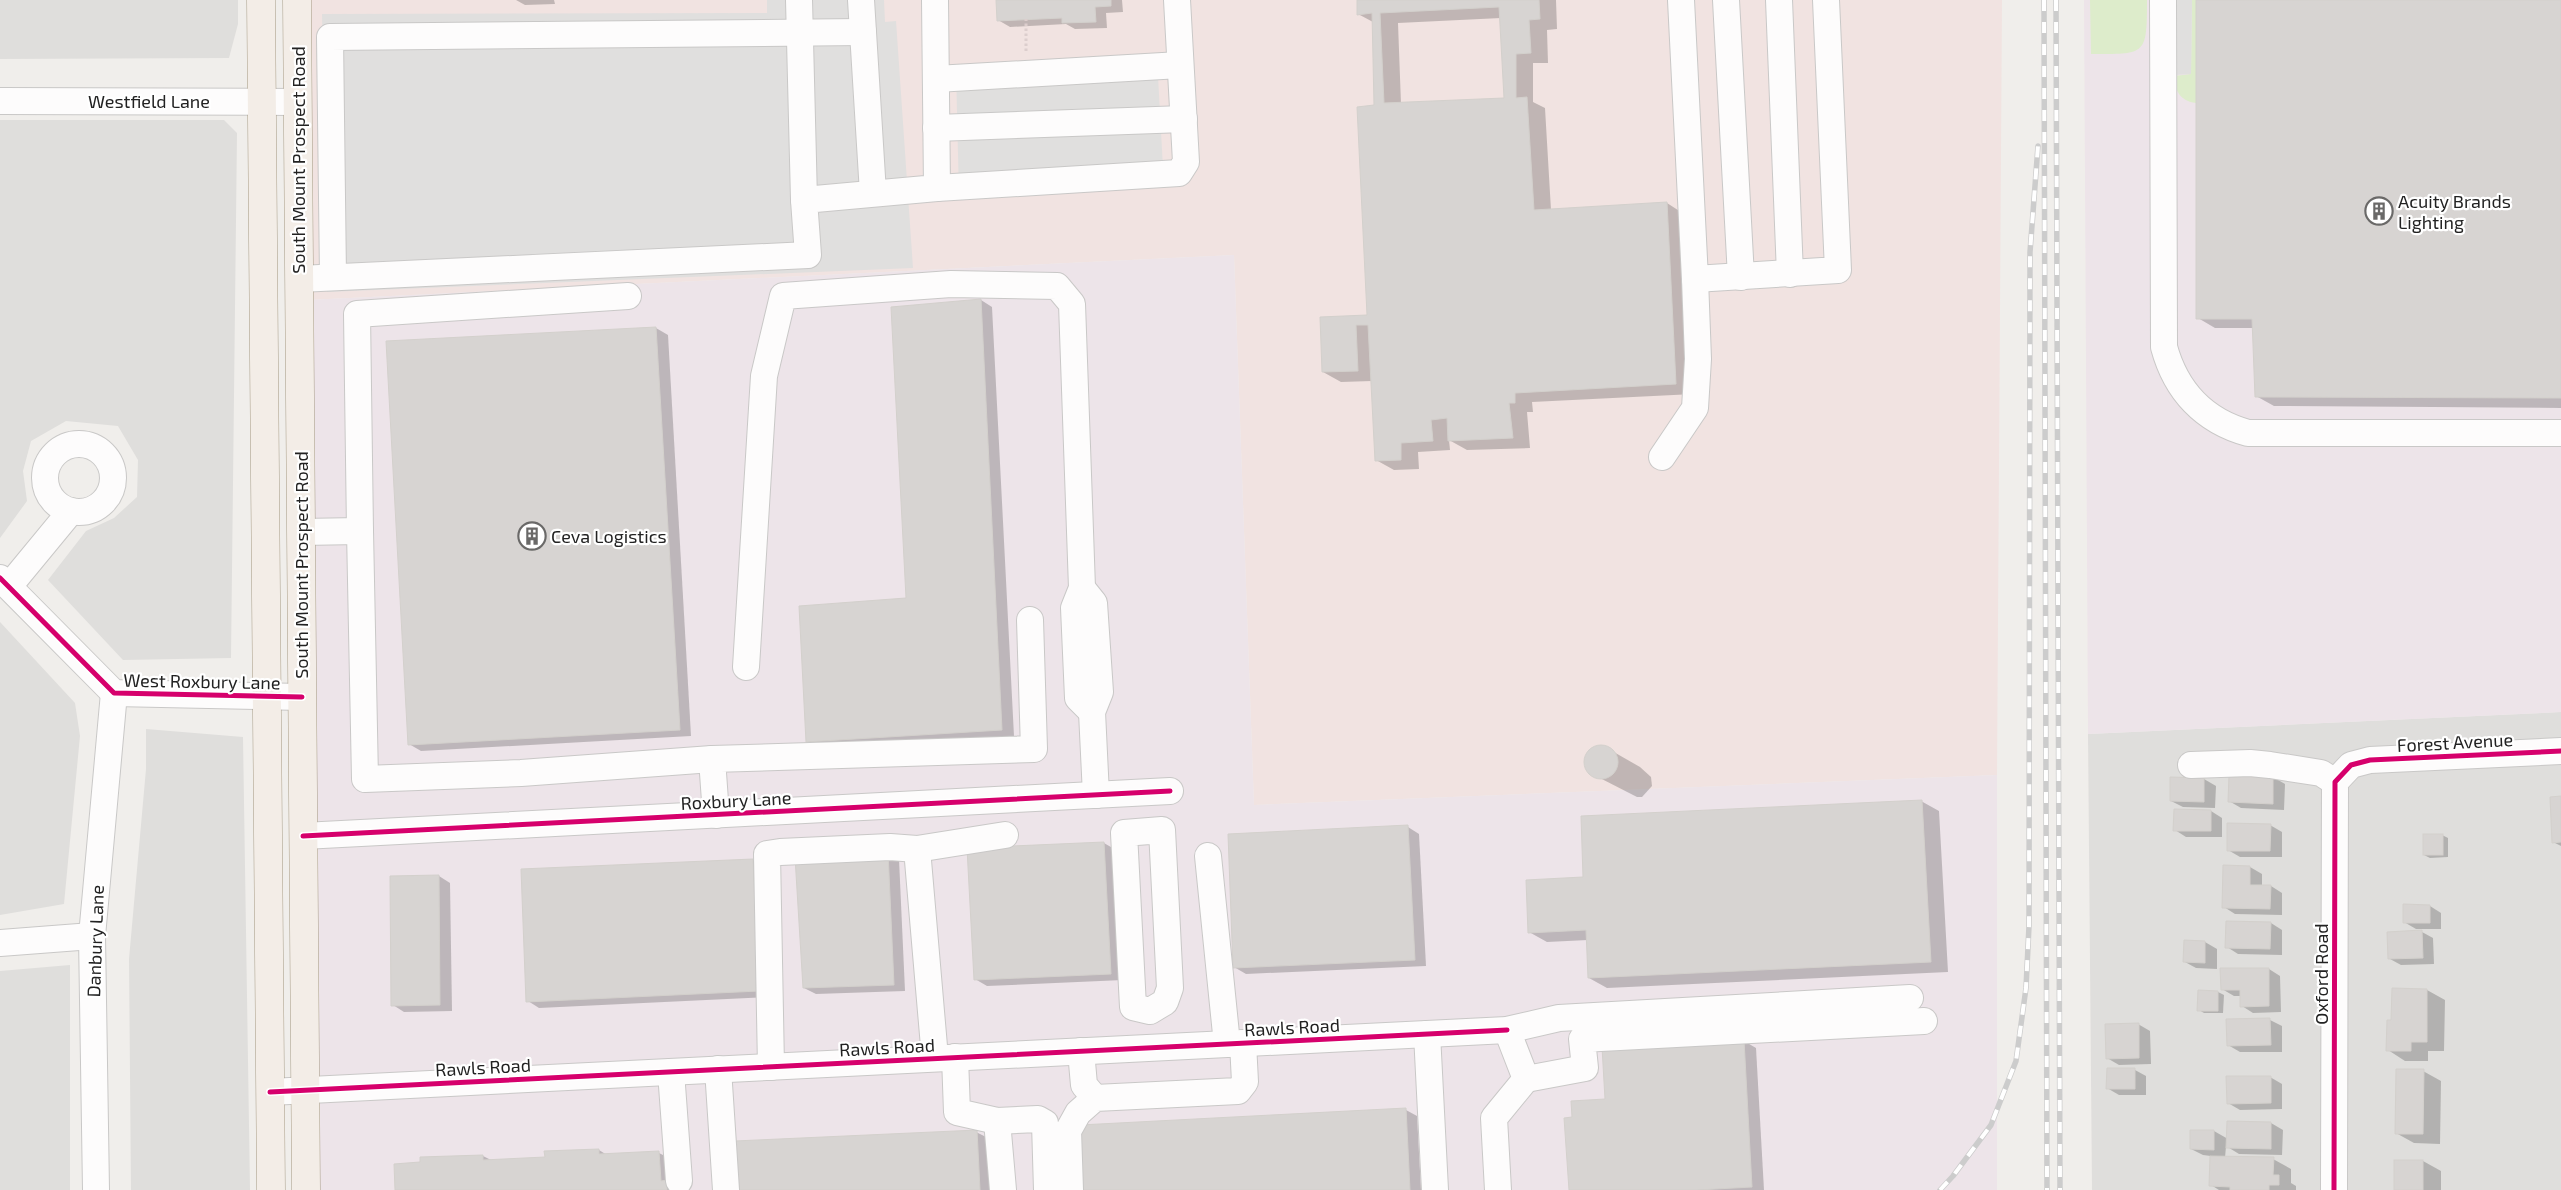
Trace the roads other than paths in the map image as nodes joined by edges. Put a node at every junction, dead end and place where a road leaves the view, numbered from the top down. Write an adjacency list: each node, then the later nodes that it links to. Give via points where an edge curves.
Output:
1 (261, 0): 17 (main road, South Mount Prospect Road)
2 (297, 0): 18 (main road, South Mount Prospect Road)
3 (799, 0): 13 (street)
4 (861, 0): 12 (street)
5 (936, 0): 15 (street)
6 (1176, 0): 14 (street)
7 (1681, 0): 28 (street)
8 (1726, 0): 26 (street)
9 (1779, 0): 24 (street)
10 (1826, 0): 24 (street, via 1838,270)
11 (2162, 0): 30 (street, via 2164,347 2175,377 2195,404 2219,422 2248,433)
12 (863, 32): 13 (street); 22 (street)
13 (800, 33): 23 (street); 25 (street, via 330,37)
14 (1180, 66): 15 (street); 19 (street)
15 (936, 79): 20 (street)
16 (0, 101): 17 (street, Westfield Lane)
17 (262, 102): 18 (street, Westfield Lane); 39 (main road, South Mount Prospect Road)
18 (298, 102): 27 (main road, South Mount Prospect Road)
19 (1184, 119): 20 (street); 21 (street, via 1186,162 1179,173)
20 (936, 128): 21 (street)
21 (937, 188): 22 (street)
22 (873, 193): 23 (street)
23 (804, 200): 25 (street, via 808,255)
24 (1790, 274): 26 (street)
25 (333, 277): 27 (street)
26 (1741, 277): 28 (street)
27 (299, 279): 34 (main road, South Mount Prospect Road)
28 (1695, 279): 31 (street, via 1698,359 1695,408)
29 (628, 296): 33 (street, via 357,314)
30 (2561, 433)
31 (1662, 457)
32 (70, 511): 35 (street)
33 (360, 531): 34 (street); 42 (street, via 365,779 521,773)
34 (301, 532): 40 (main road, South Mount Prospect Road)
35 (5, 581): 38 (street, West Roxbury Lane)
36 (1030, 620): 42 (street, via 1034,749)
37 (746, 667): 46 (street, via 764,376 783,296 951,284 1057,286 1072,304 1082,588 1094,602 1100,692 1092,712)
38 (114, 693): 39 (street, West Roxbury Lane); 52 (street, Danbury Lane)
39 (267, 696): 40 (street, West Roxbury Lane); 68 (main road, South Mount Prospect Road)
40 (302, 697): 49 (main road, South Mount Prospect Road)
41 (2561, 751): 44 (street, Forest Avenue, via 2370,760)
42 (712, 759): 47 (street)
43 (2190, 765): 44 (street, via 2250,763)
44 (2343, 774): 81 (street, Oxford Road)
45 (1170, 791): 46 (street, Roxbury Lane)
46 (1096, 795): 47 (street, Roxbury Lane)
47 (716, 815): 49 (street, Roxbury Lane)
48 (1005, 835): 50 (street)
49 (303, 836): 67 (main road, South Mount Prospect Road)
50 (917, 849): 62 (street); 63 (street, via 890,847 767,854)
51 (1208, 856): 59 (street)
52 (92, 936): 53 (street); 72 (street, Danbury Lane)
53 (0, 942)
54 (1910, 998): 57 (street, Rawls Road, via 1559,1018)
55 (1150, 1011): 55 (street, via 1133,1007 1124,833 1162,830 1170,988 1165,1002); 60 (street)
56 (1924, 1021): 66 (street, via 1582,1039 1585,1068)
57 (1506, 1030): 58 (street, Rawls Road); 66 (street)
58 (1427, 1034): 59 (street, Rawls Road); 79 (street)
59 (1235, 1043): 60 (street, Rawls Road); 69 (street, via 1245,1082 1238,1091)
60 (1153, 1048): 61 (street, Rawls Road)
61 (1081, 1051): 62 (street, Rawls Road); 69 (street, via 1084,1085)
62 (945, 1058): 63 (street, Rawls Road); 70 (street, via 957,1112)
63 (771, 1067): 64 (street, Rawls Road)
64 (718, 1069): 65 (street, Rawls Road); 75 (street)
65 (671, 1072): 67 (street, Rawls Road); 71 (street)
66 (1526, 1079): 80 (street, via 1494,1118)
67 (305, 1090): 68 (street, Rawls Road); 74 (main road, South Mount Prospect Road)
68 (270, 1092): 73 (main road, South Mount Prospect Road)
69 (1095, 1098): 78 (street, via 1078,1113 1068,1131)
70 (997, 1121): 76 (street); 77 (street, via 1038,1119 1044,1122)
71 (679, 1181)
72 (96, 1190)
73 (270, 1190)
74 (306, 1190)
75 (726, 1190)
76 (1004, 1190)
77 (1047, 1190)
78 (1070, 1190)
79 (1435, 1190)
80 (1498, 1190)
81 (2334, 1190)

